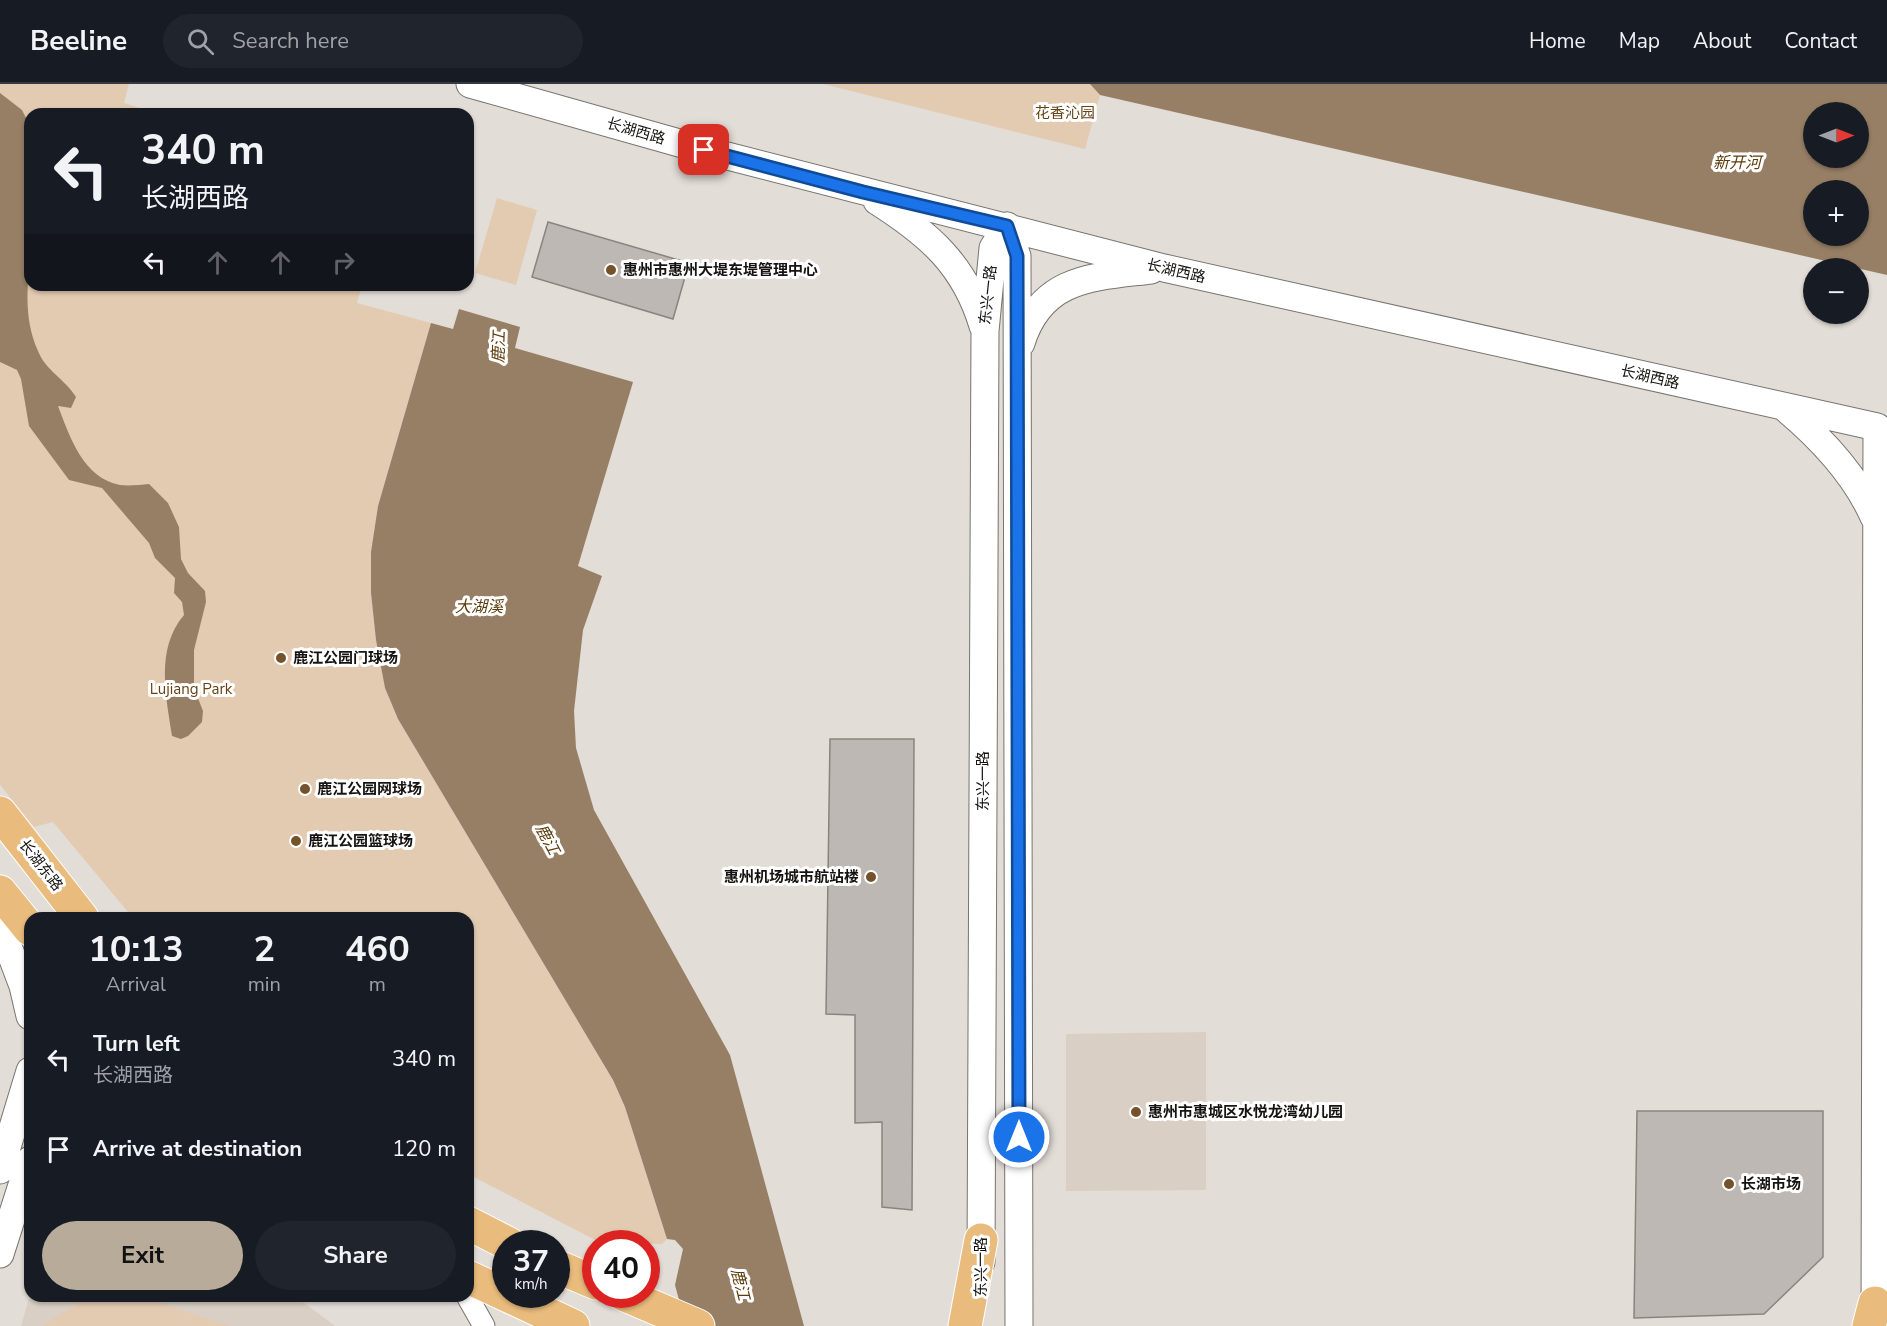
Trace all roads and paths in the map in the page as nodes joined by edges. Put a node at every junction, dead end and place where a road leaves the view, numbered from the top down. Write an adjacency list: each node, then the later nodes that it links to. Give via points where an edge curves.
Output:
1 (470, 84): 2 (street, 长湖西路)
2 (863, 192): 3 (street, 长湖西路); 5 (street, via 944,252 966,283)
3 (1007, 226): 4 (street, 长湖西路); 5 (street, 东兴一路, via 993,248); 6 (street, 东兴一路, via 1017,256)
4 (1164, 268): 6 (street, via 1094,277 1063,287 1042,302 1027,324); 7 (street, 长湖西路)
5 (985, 331): 23 (street, 东兴一路)
6 (1017, 358): 25 (street, 东兴一路)
7 (1783, 406): 8 (street, 长湖西路); 9 (street, via 1842,465)
8 (1882, 431): 9 (street)
9 (1876, 521): 29 (street)
10 (0, 813): 14 (main road, 长湖东路)
11 (0, 847): 13 (main road, 长湖东路)
12 (0, 892): 15 (main road)
13 (64, 912)
14 (77, 912)
15 (24, 922)
16 (0, 925): 17 (street)
17 (24, 994)
18 (24, 1093): 19 (street)
19 (0, 1170)
20 (24, 1180): 24 (street)
21 (474, 1226): 22 (main road)
22 (492, 1235)
23 (981, 1240): 33 (main road); 34 (street, 东兴一路)
24 (0, 1254)
25 (1020, 1275): 35 (street, 东兴一路); 36 (street)
26 (474, 1280): 31 (main road)
27 (470, 1302): 30 (street)
28 (655, 1308): 32 (main road)
29 (1873, 1318)
30 (484, 1326)
31 (573, 1326)
32 (698, 1326)
33 (965, 1326)
34 (981, 1326)
35 (1019, 1326)
36 (1035, 1326)

